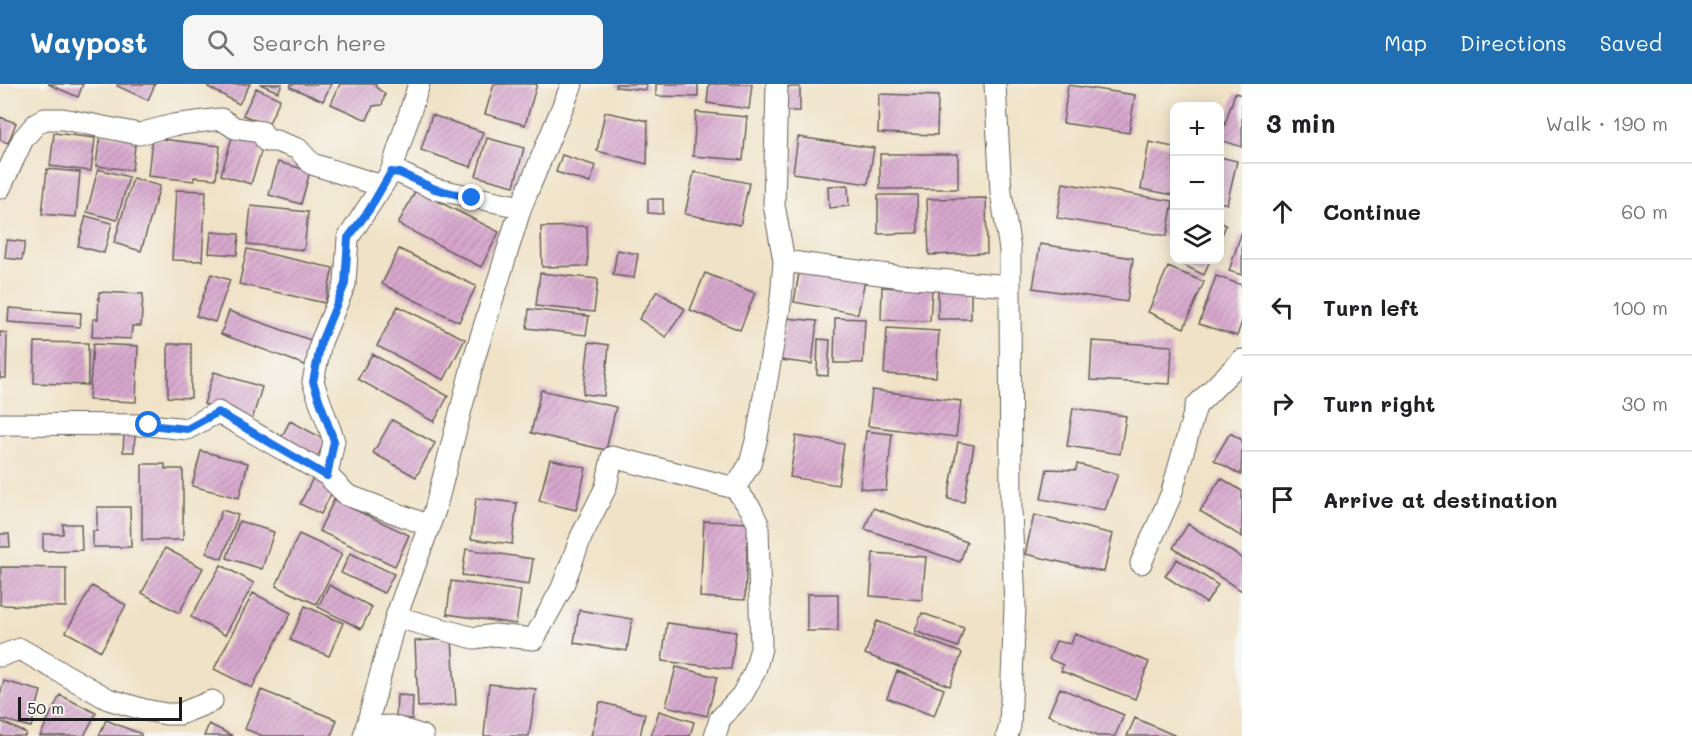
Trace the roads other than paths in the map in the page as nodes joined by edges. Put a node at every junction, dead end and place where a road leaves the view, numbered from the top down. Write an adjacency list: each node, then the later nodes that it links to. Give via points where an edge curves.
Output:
1 (419, 84): 5 (street)
2 (572, 84): 7 (street)
3 (777, 84): 8 (street, via 774,204)
4 (995, 84): 9 (street)
5 (386, 179): 6 (street, via 312,164 298,149 266,141 262,132 235,128 221,119 139,134 45,119 23,139); 7 (street, via 400,173 435,189); 12 (street, via 348,238 345,284 321,342 313,382 334,441)
6 (0, 188)
7 (521, 207): 14 (street, via 474,359)
8 (784, 261): 9 (street); 13 (street, via 757,437 750,464)
9 (1011, 286): 22 (street, via 1015,606)
10 (1242, 360): 15 (street, via 1196,406 1171,495)
11 (0, 424): 12 (street, via 187,429 218,412)
12 (327, 476): 14 (street, via 347,495)
13 (735, 489): 16 (street, via 612,457 606,487 580,537 562,588 534,639 495,635 474,638); 21 (street, via 758,524 761,648 755,671 742,695 720,719)
14 (430, 526): 16 (street)
15 (1141, 563)
16 (396, 617): 19 (street)
17 (0, 656): 18 (street, via 20,649 108,699 166,714 180,714)
18 (212, 701)
19 (365, 732): 20 (street, via 392,726)
20 (423, 736)
21 (715, 736)
22 (1007, 736)

